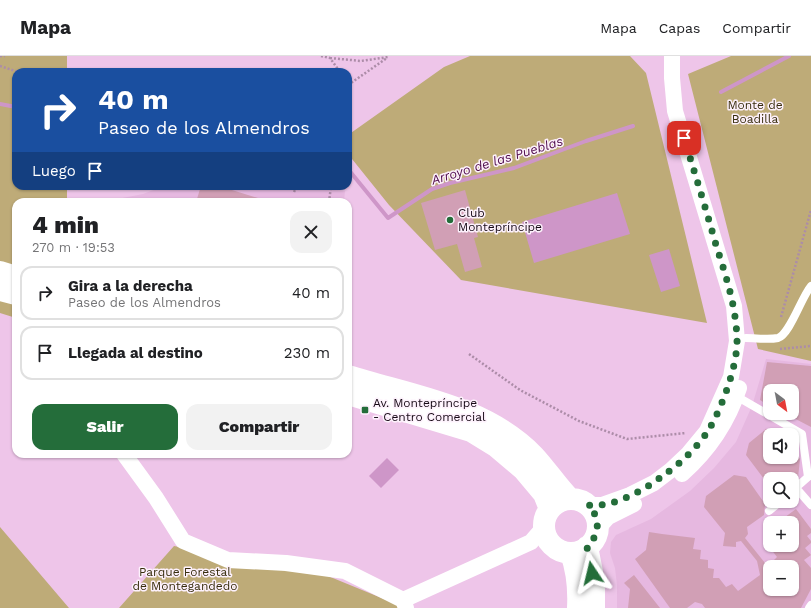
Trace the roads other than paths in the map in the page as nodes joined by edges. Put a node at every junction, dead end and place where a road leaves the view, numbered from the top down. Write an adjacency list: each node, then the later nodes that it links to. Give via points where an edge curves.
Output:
1 (672, 56): 2 (street)
2 (672, 78): 8 (street, via 684,107 745,307); 15 (street, via 675,111 734,306 737,341 731,377 708,431 688,454 654,483 612,502 595,506)
3 (0, 272): 4 (street)
4 (12, 276)
5 (811, 286): 8 (lane, via 786,332 775,338)
6 (0, 290): 7 (street)
7 (12, 293)
8 (746, 338): 11 (street, via 742,376)
9 (352, 377): 15 (street, via 481,418 507,434 534,456)
10 (352, 395): 20 (street, via 472,431 497,447 523,469 544,494)
11 (736, 396): 13 (lane, via 802,434 808,477); 19 (street, via 720,430 700,458 667,487 608,517)
12 (127, 458): 22 (street, via 183,541 228,560 286,563 345,571)
13 (799, 485)
14 (799, 494): 16 (lane)
15 (579, 502): 19 (street, via 597,517); 20 (street, via 559,502)
16 (811, 505)
17 (773, 508): 18 (lane)
18 (769, 511)
19 (598, 528): 21 (street, via 595,538)
20 (544, 530): 21 (street, via 559,550); 22 (street)
21 (579, 550): 24 (street, via 575,565); 25 (street, via 594,582)
22 (404, 604)
23 (811, 605): 26 (lane)
24 (578, 608)
25 (594, 608)
26 (809, 608)

